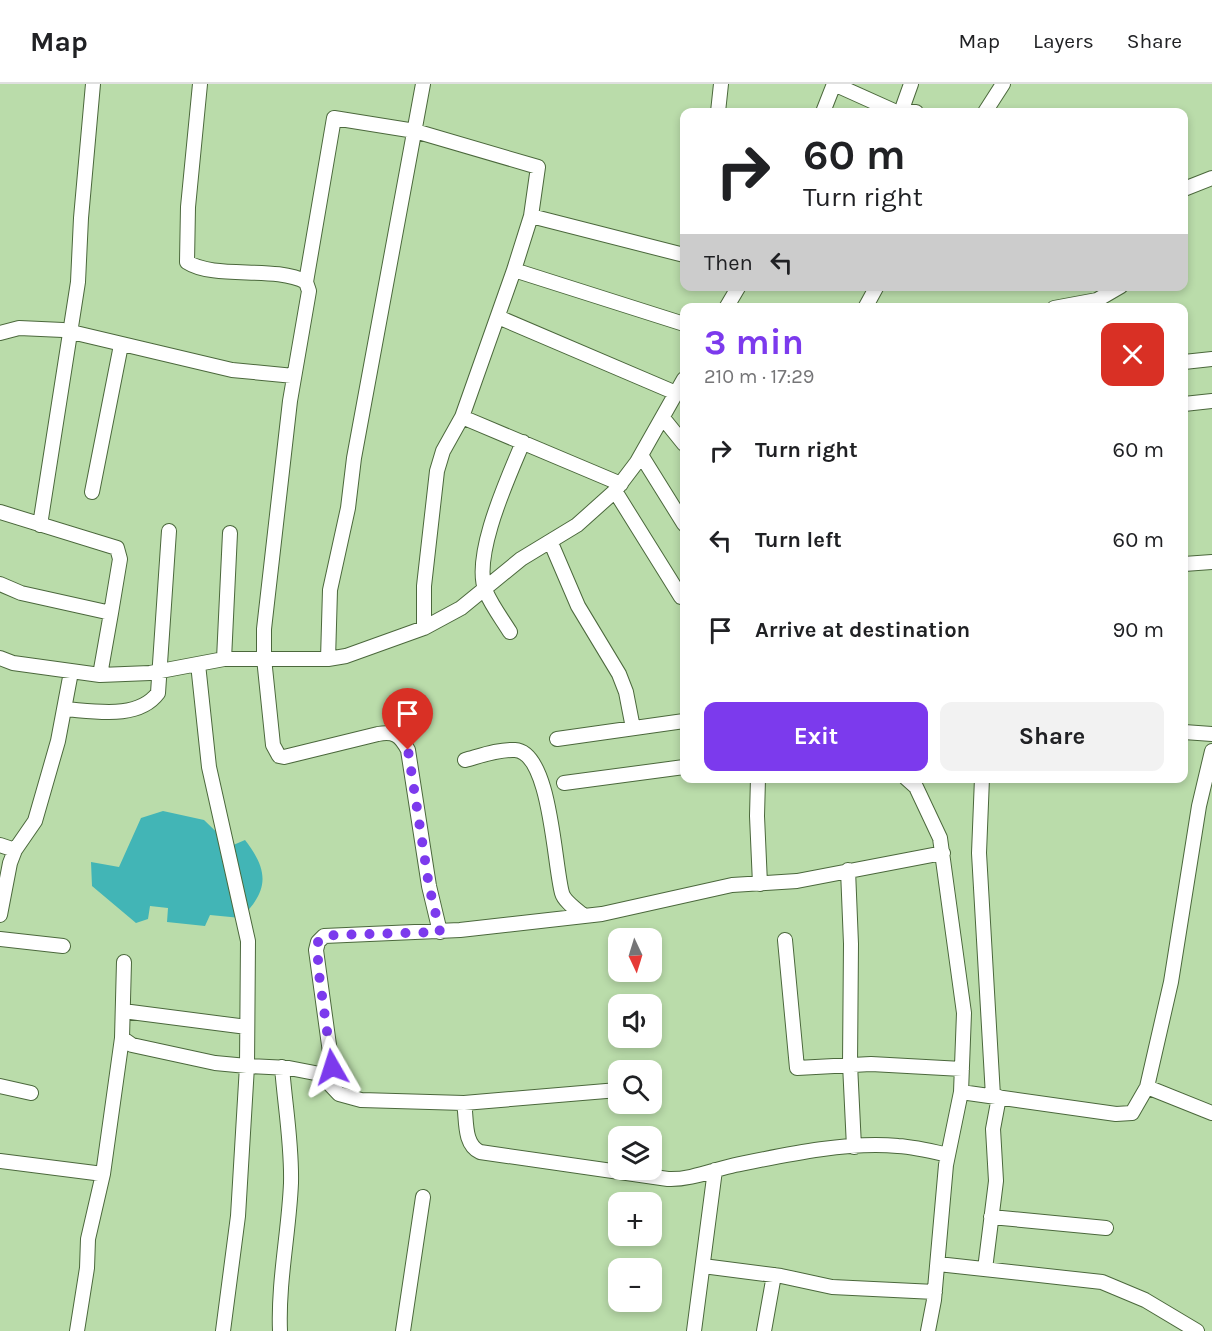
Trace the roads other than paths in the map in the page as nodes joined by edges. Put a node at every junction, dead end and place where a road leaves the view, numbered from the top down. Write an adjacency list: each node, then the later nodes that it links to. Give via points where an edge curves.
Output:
1 (93, 84): 24 (street, via 78,282)
2 (200, 84): 19 (street, via 187,262)
3 (423, 84): 13 (street)
4 (721, 84): 8 (street)
5 (834, 84): 9 (street); 10 (street)
6 (911, 84): 11 (street)
7 (1003, 84): 12 (street)
8 (718, 108)
9 (825, 108)
10 (886, 108)
11 (902, 108)
12 (988, 108)
13 (415, 130): 16 (street, via 538,166); 19 (street, via 334,118); 58 (street, via 330,590)
14 (1212, 178): 15 (street)
15 (1188, 187)
16 (531, 216): 17 (street); 18 (street)
17 (680, 253)
18 (514, 270): 22 (street); 23 (street)
19 (306, 282): 29 (street, via 309,300)
20 (1112, 291): 21 (street)
21 (1081, 303)
22 (498, 316): 31 (street); 34 (street)
23 (680, 323)
24 (69, 332): 25 (street, via 19,328); 26 (street); 43 (street)
25 (0, 333)
26 (121, 345): 29 (street, via 232,370); 40 (street)
27 (1212, 359): 28 (street)
28 (1188, 362)
29 (294, 376): 56 (street, via 269,568)
30 (680, 386): 31 (street)
31 (676, 393): 35 (street)
32 (1212, 401): 33 (street)
33 (1188, 404)
34 (462, 417): 37 (street); 53 (street, via 437,471 424,586)
35 (663, 418): 36 (street); 38 (street)
36 (680, 439)
37 (523, 442): 39 (street); 50 (street, via 486,541)
38 (641, 455): 39 (street); 42 (street)
39 (618, 488): 46 (street); 51 (street)
40 (92, 492)
41 (0, 512): 43 (street)
42 (680, 518)
43 (40, 525): 52 (street, via 117,548 120,559)
44 (169, 531): 60 (street)
45 (230, 533): 57 (street)
46 (552, 543): 50 (street, via 521,559); 65 (street, via 578,606 619,674)
47 (1212, 562): 48 (street)
48 (1188, 564)
49 (0, 584): 52 (street, via 21,593)
50 (485, 590): 53 (street); 54 (street)
51 (680, 595)
52 (111, 613): 62 (street)
53 (424, 628): 58 (street)
54 (510, 632)
55 (0, 658): 61 (street)
56 (264, 658): 57 (street); 58 (street); 84 (street, via 273,745 279,756 389,732 404,742)
57 (224, 659): 59 (street)
58 (328, 659)
59 (198, 664): 60 (street); 90 (street, via 209,767 246,931)
60 (161, 671): 62 (street); 63 (street, via 158,693 151,703 141,707 103,712)
61 (71, 672): 62 (street); 63 (street)
62 (100, 675)
63 (64, 709): 78 (street, via 35,821)
64 (680, 722): 65 (street)
65 (633, 728): 68 (street)
66 (1188, 732): 67 (street)
67 (1212, 734)
68 (557, 740)
69 (1212, 751): 72 (street)
70 (465, 760): 83 (street, via 516,750 527,753 534,762 550,822 562,896)
71 (680, 768): 73 (street)
72 (1209, 778): 98 (street)
73 (564, 783)
74 (758, 783): 81 (street)
75 (912, 783): 79 (street, via 940,838)
76 (982, 783): 102 (street, via 979,853)
77 (0, 845): 78 (street)
78 (15, 850): 82 (street)
79 (943, 853): 80 (street); 95 (street, via 963,998)
80 (848, 870): 81 (street); 92 (street)
81 (760, 884): 83 (street, via 732,885 624,911)
82 (0, 915)
83 (584, 916): 84 (street)
84 (440, 932): 96 (street, via 336,935 324,936 318,942 318,967 332,1054 332,1067)
85 (0, 939): 87 (street)
86 (785, 940): 92 (street, via 797,1068)
87 (63, 946)
88 (124, 962): 89 (street)
89 (123, 1011): 90 (street); 91 (street)
90 (248, 1027): 93 (street)
91 (122, 1038): 93 (street, via 132,1044 215,1063); 109 (street)
92 (849, 1064): 95 (street); 105 (street)
93 (247, 1066): 94 (street); 119 (street, via 237,1237)
94 (282, 1067): 96 (street); 120 (street, via 291,1181)
95 (962, 1069): 100 (street)
96 (320, 1074): 103 (street, via 349,1099)
97 (0, 1086): 101 (street)
98 (1147, 1087): 102 (street, via 1132,1113); 104 (street)
99 (608, 1091): 103 (street)
100 (961, 1092): 102 (street); 106 (street)
101 (31, 1094)
102 (996, 1097): 111 (street, via 996,1180)
103 (464, 1103): 108 (street, via 470,1142 480,1152 668,1179)
104 (1212, 1113)
105 (854, 1147): 106 (street, via 898,1146); 108 (street)
106 (948, 1155): 113 (street)
107 (0, 1161): 109 (street)
108 (715, 1170): 114 (street)
109 (103, 1174): 118 (street, via 88,1239)
110 (423, 1197): 121 (street)
111 (991, 1217): 112 (street); 115 (street)
112 (1106, 1228)
113 (938, 1264): 115 (street); 117 (street)
114 (703, 1266): 116 (street); 122 (street)
115 (985, 1269): 125 (street, via 1102,1282 1145,1300)
116 (774, 1275): 117 (street, via 832,1287); 123 (street)
117 (935, 1292): 124 (street)
118 (77, 1331)
119 (223, 1331)
120 (280, 1331)
121 (403, 1331)
122 (694, 1331)
123 (764, 1331)
124 (928, 1331)
125 (1197, 1331)

